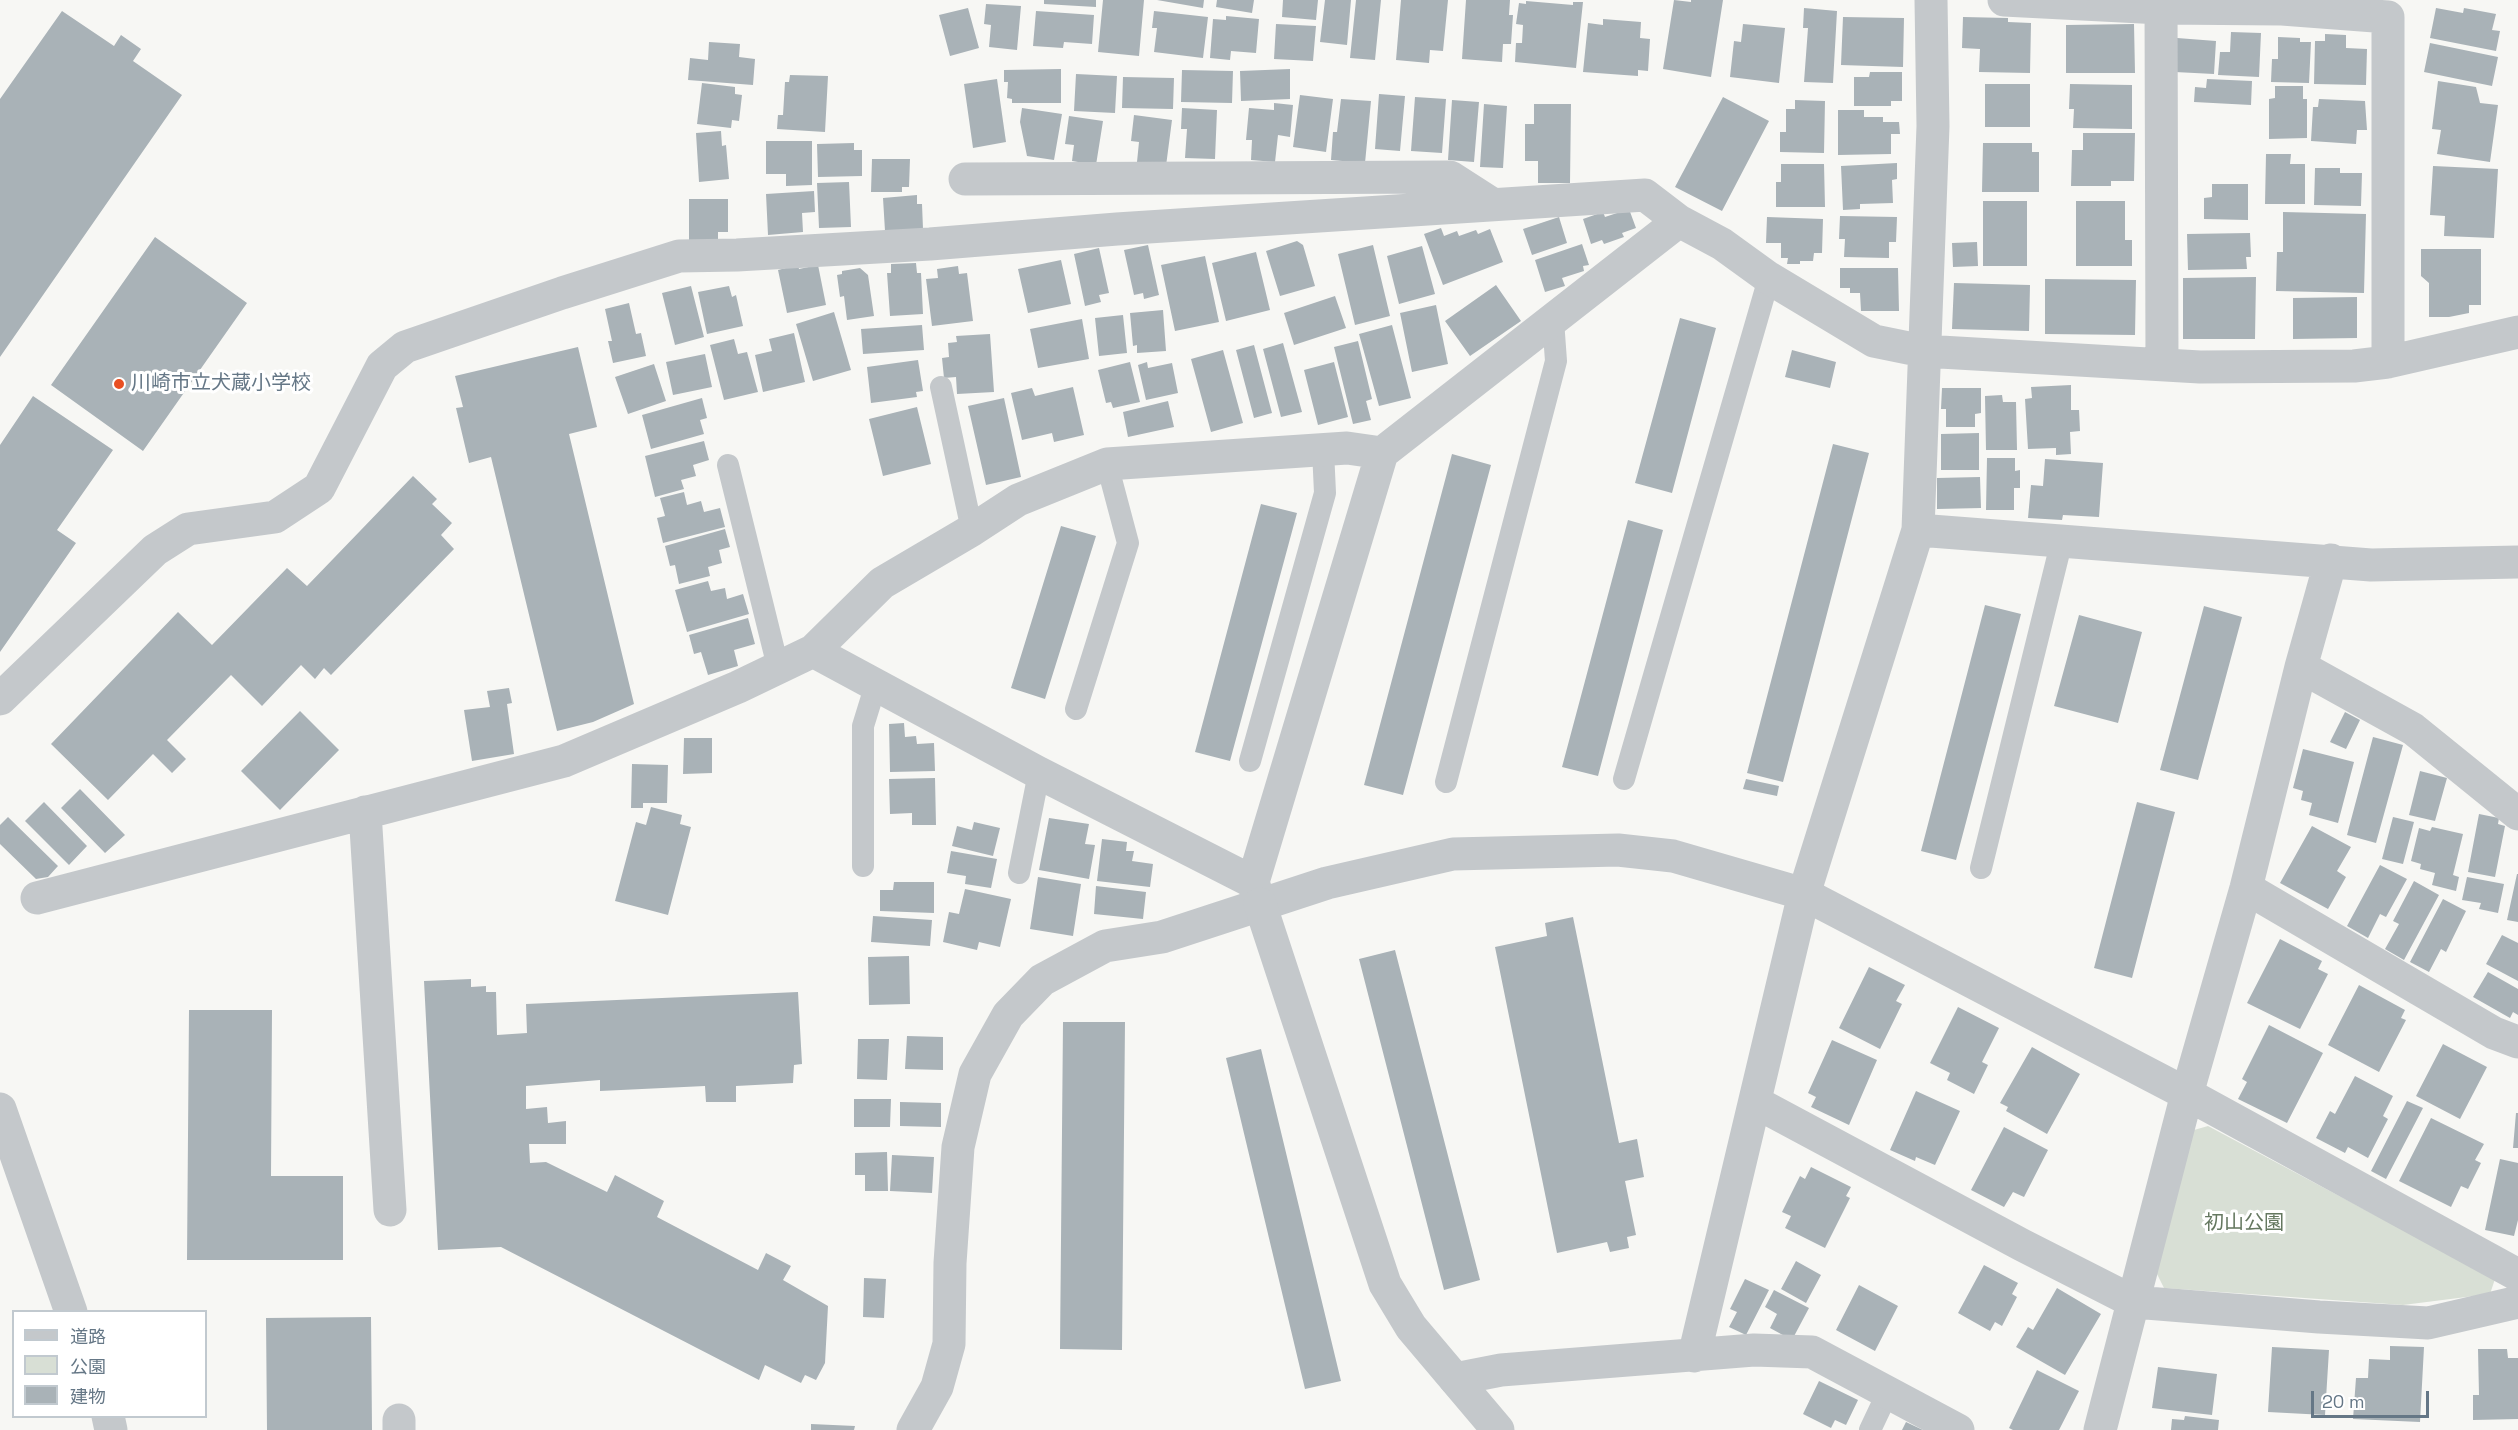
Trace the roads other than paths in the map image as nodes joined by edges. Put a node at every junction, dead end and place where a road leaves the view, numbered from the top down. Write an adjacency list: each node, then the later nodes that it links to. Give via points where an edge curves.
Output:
1 (1931, 0): 10 (street, via 1933,126)
2 (2004, 0): 3 (street)
3 (2161, 4): 11 (street, via 2388,16); 12 (street)
4 (965, 179): 5 (street, via 1450,177)
5 (1492, 204): 6 (street, via 1645,195); 27 (street, via 930,244 679,256 562,293 405,348 382,366 319,488 274,517 188,529 155,550)
6 (1678, 221): 7 (street, via 1722,244); 8 (street)
7 (1769, 278): 10 (street, via 1874,341); 31 (lane)
8 (1553, 320): 15 (street); 32 (lane, via 1556,361)
9 (2518, 332): 11 (street)
10 (1923, 351): 12 (street); 19 (street)
11 (2388, 362): 12 (street, via 2342,366)
12 (2162, 364)
13 (941, 387): 18 (lane)
14 (1323, 450): 15 (street, via 1347,448); 16 (street); 29 (lane, via 1325,493)
15 (1382, 453): 39 (street)
16 (1107, 464): 18 (street, via 1018,500); 28 (lane, via 1128,543)
17 (728, 465): 25 (lane)
18 (972, 530): 23 (street, via 882,583)
19 (1918, 530): 20 (street); 40 (street)
20 (2062, 540): 21 (street); 36 (lane)
21 (2331, 560): 22 (street, via 2371,565); 24 (street)
22 (2518, 562)
23 (813, 651): 25 (street); 26 (street)
24 (2301, 667): 34 (street, via 2413,729); 38 (street)
25 (778, 668): 33 (street, via 564,761)
26 (876, 684): 30 (street); 35 (lane, via 863,726)
27 (0, 699)
28 (1076, 709)
29 (1250, 761)
30 (1039, 773): 37 (lane); 39 (street)
31 (1623, 779)
32 (1446, 782)
33 (365, 812): 41 (street); 46 (street)
34 (2518, 814)
35 (863, 866)
36 (1981, 868)
37 (1019, 873)
38 (2246, 888): 42 (street, via 2494,1033); 43 (street)
39 (1257, 893): 40 (street, via 1327,883 1453,854 1618,850 1673,856); 52 (street, via 1385,1284 1412,1327); 54 (street, via 1162,937 1105,946 1042,980 1008,1015 972,1084 958,1147 949,1344 937,1387)
40 (1804, 894): 43 (street); 44 (street)
41 (37, 898)
42 (2518, 1042)
43 (2187, 1094): 47 (street); 48 (street)
44 (1755, 1102): 48 (street); 51 (street)
45 (0, 1110): 50 (street)
46 (390, 1210)
47 (2518, 1275)
48 (2134, 1302): 49 (street, via 2428,1323); 58 (street)
49 (2518, 1302)
50 (71, 1310)
51 (1694, 1356): 52 (street, via 1502,1370); 53 (street, via 1754,1350 1812,1352)
52 (1455, 1379): 55 (street)
53 (1887, 1394): 56 (lane); 57 (street)
54 (913, 1430)
55 (1498, 1430)
56 (1870, 1430)
57 (1958, 1430)
58 (2100, 1430)

